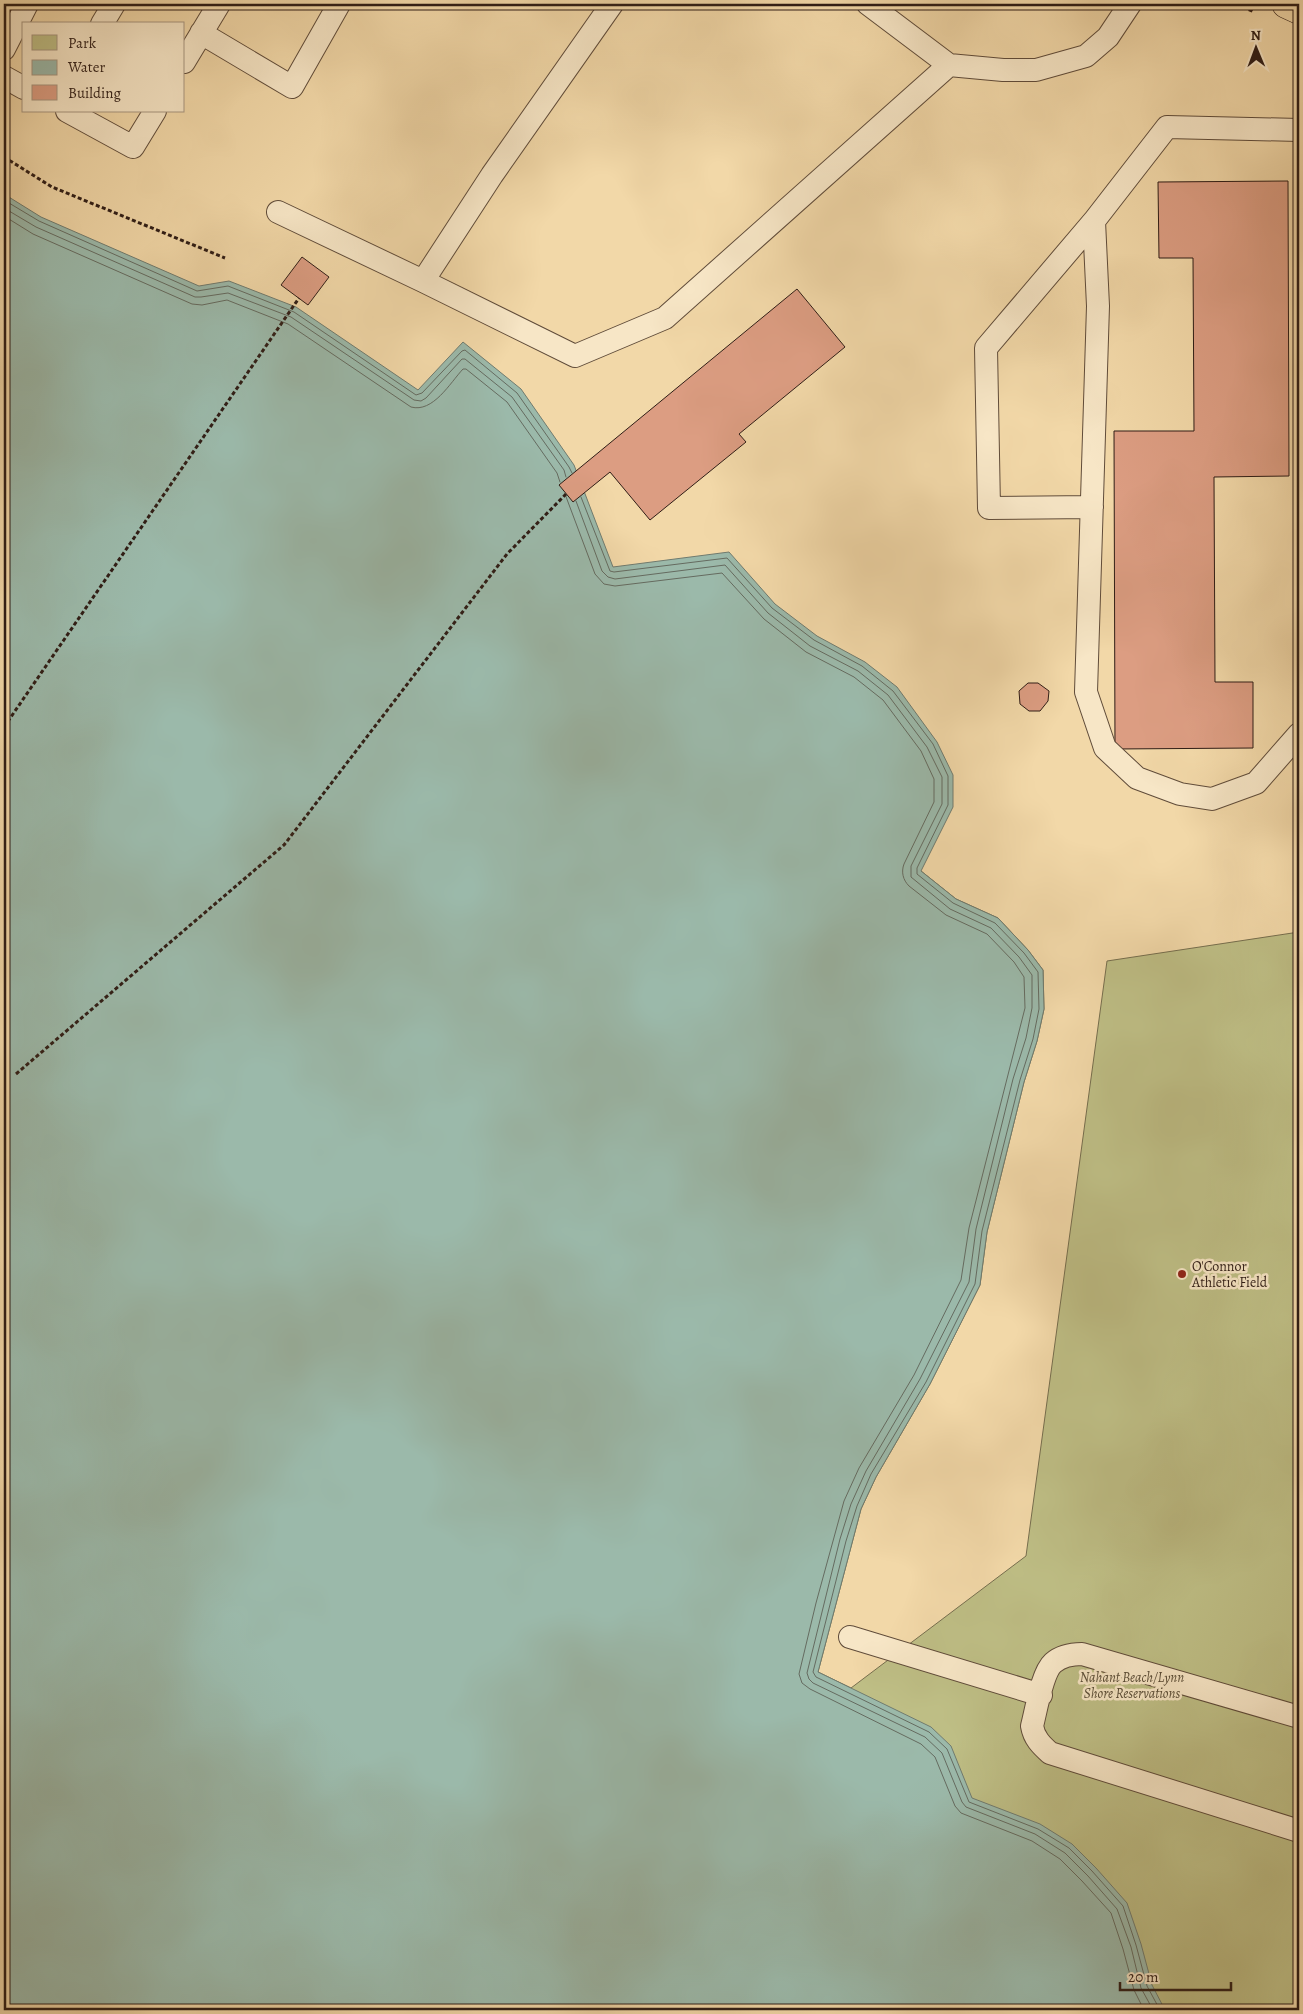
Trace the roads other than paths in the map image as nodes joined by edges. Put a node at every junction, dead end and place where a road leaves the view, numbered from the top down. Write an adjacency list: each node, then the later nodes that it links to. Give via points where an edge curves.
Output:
1 (27, 4): 12 (lane)
2 (114, 4): 10 (lane)
3 (219, 4): 11 (lane)
4 (339, 4): 11 (lane, via 292,87)
5 (612, 4): 22 (lane, via 492,175)
6 (868, 4): 14 (lane)
7 (1130, 4): 14 (lane, via 1108,37 1086,56 1036,70)
8 (1286, 4): 9 (highway)
9 (1299, 10)
10 (103, 22)
11 (201, 33): 13 (lane)
12 (4, 49)
13 (185, 60)
14 (949, 65): 22 (lane, via 665,318 575,356)
15 (4, 77): 16 (lane)
16 (22, 87)
17 (69, 112): 18 (lane, via 133,147)
18 (153, 112)
19 (1299, 130): 21 (lane, via 1167,127)
20 (278, 212): 22 (lane)
21 (1094, 221): 23 (lane, via 1098,306); 23 (lane, via 986,348 989,508)
22 (423, 281)
23 (1092, 507): 24 (lane, via 1086,692 1105,748 1136,778 1180,794 1212,799 1256,782)
24 (1299, 734)
25 (850, 1636): 26 (lane)
26 (1040, 1695): 27 (lane, via 1052,1664 1068,1654 1082,1654); 28 (lane, via 1033,1732 1040,1745 1050,1753)
27 (1299, 1718)
28 (1299, 1830)

